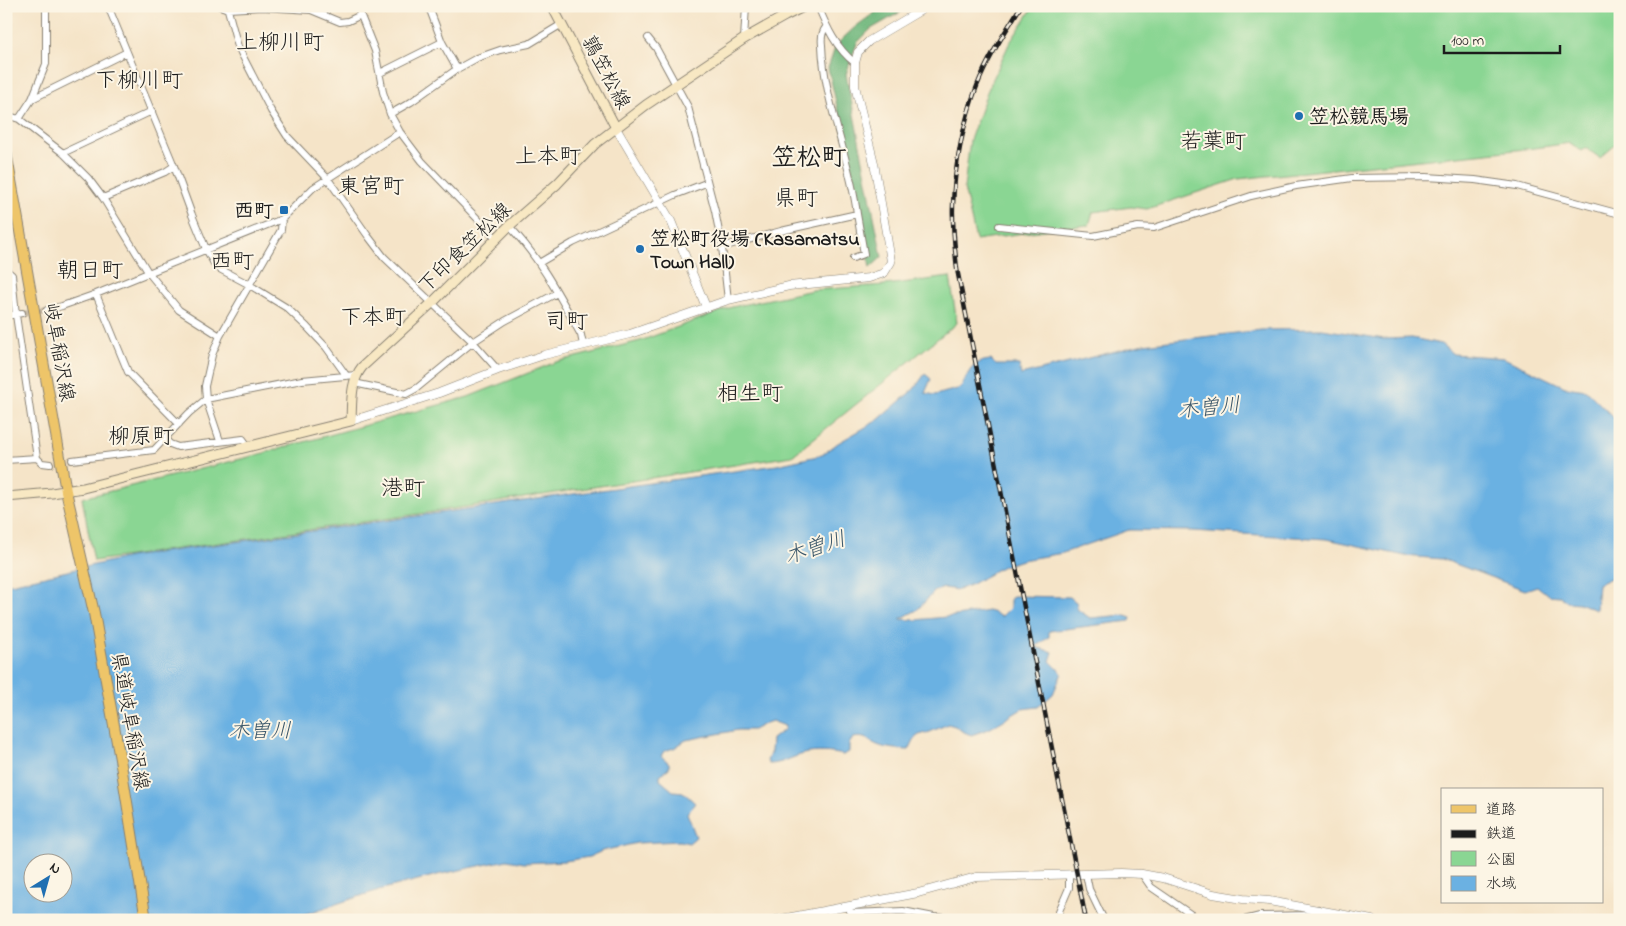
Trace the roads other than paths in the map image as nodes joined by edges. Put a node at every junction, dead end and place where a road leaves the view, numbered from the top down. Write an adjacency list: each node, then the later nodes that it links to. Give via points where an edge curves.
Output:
1 (46, 6): 23 (street, via 46,64)
2 (108, 6): 18 (street)
3 (220, 6): 9 (street)
4 (357, 6): 12 (street)
5 (746, 6): 16 (street)
6 (805, 6): 16 (main road, 下印食笠松線)
7 (818, 6): 14 (street)
8 (928, 6): 19 (street, via 869,41 858,52)
9 (228, 8): 12 (street, via 311,10 340,22); 33 (street, via 238,47 271,111 287,136)
10 (556, 8): 13 (main road, 鶉笠松線)
11 (430, 10): 17 (street)
12 (361, 15): 21 (street)
13 (562, 24): 20 (street, via 529,44 500,50); 28 (main road, 鶉笠松線)
14 (826, 27): 19 (street, via 838,47); 37 (street, via 822,44 829,95)
15 (648, 38): 22 (street)
16 (744, 40): 22 (main road, 下印食笠松線)
17 (442, 42): 20 (street); 21 (street)
18 (127, 52): 23 (street); 24 (street)
19 (855, 63): 52 (street, via 855,86 874,163 890,255 888,268 884,274 869,278 789,286)
20 (456, 69): 25 (street)
21 (380, 72): 25 (street)
22 (677, 85): 28 (main road, 下印食笠松線); 34 (street, via 688,107)
23 (32, 99): 27 (street)
24 (152, 111): 31 (street); 32 (street)
25 (390, 114): 29 (street)
26 (6, 115): 27 (street)
27 (19, 119): 31 (street)
28 (616, 128): 36 (street); 40 (main road, 下印食笠松線)
29 (400, 132): 33 (street); 42 (street, via 422,161)
30 (6, 152): 74 (main road, 岐阜稲沢線)
31 (63, 153): 35 (street)
32 (174, 166): 35 (street); 44 (street)
33 (328, 179): 39 (street, via 313,188); 53 (street, via 384,257)
34 (706, 183): 36 (street); 43 (street)
35 (103, 198): 48 (street)
36 (661, 202): 46 (street, via 573,243); 54 (street)
37 (857, 214): 43 (street); 45 (street, via 864,254)
38 (1620, 214): 41 (street, via 1516,186 1475,180 1352,178 1251,196 1154,228 1138,227 1093,236)
39 (282, 219): 44 (street); 49 (street, via 281,230)
40 (509, 226): 42 (main road, 下印食笠松線); 46 (street)
41 (999, 226)
42 (497, 239): 53 (main road, 下印食笠松線)
43 (722, 247): 52 (street)
44 (206, 249): 48 (street); 49 (street, via 216,267)
45 (853, 258)
46 (539, 263): 50 (street)
47 (6, 270): 56 (street, via 12,275)
48 (148, 272): 51 (street); 58 (street, via 179,310)
49 (248, 284): 58 (street); 62 (street, via 287,308 326,347)
50 (558, 292): 59 (street); 60 (street)
51 (96, 294): 55 (street); 66 (street, via 128,372)
52 (728, 300): 54 (street)
53 (432, 303): 59 (street); 63 (main road, 下印食笠松線, via 362,367)
54 (706, 307): 60 (street, via 630,334)
55 (46, 310)
56 (19, 314): 57 (street); 70 (street)
57 (6, 316)
58 (220, 336): 64 (street, via 212,354 205,386)
59 (473, 342): 61 (street); 63 (street, via 406,394)
60 (583, 345): 61 (street)
61 (498, 370): 65 (street, via 439,394)
62 (346, 375): 63 (street); 64 (street, via 302,380)
63 (355, 379): 65 (main road)
64 (206, 399): 66 (street); 68 (street)
65 (351, 421): 69 (main road)
66 (179, 424): 67 (street)
67 (166, 440): 68 (street, via 178,447); 72 (street, via 154,450)
68 (220, 441): 69 (street, via 243,438)
69 (248, 446): 74 (main road)
70 (37, 458): 71 (street); 73 (street)
71 (6, 460)
72 (72, 460)
73 (50, 464)
74 (66, 491): 75 (main road); 76 (main road, 岐阜稲沢線)
75 (6, 497)
76 (74, 530): 85 (main road, 県道岐阜稲沢線, via 94,613)
77 (1086, 874): 78 (street); 79 (street); 89 (street, via 1089,889)
78 (1142, 874): 81 (street, via 1213,894); 90 (street, via 1151,887)
79 (1069, 875): 80 (street, via 976,877); 88 (street, via 1069,888 1059,911)
80 (848, 907): 82 (street, via 851,913 903,911); 84 (street)
81 (1318, 909): 83 (street); 91 (street, via 1311,915 1260,916)
82 (915, 914): 86 (street); 87 (street)
83 (1334, 916): 92 (street)
84 (782, 919)
85 (146, 920)
86 (906, 920)
87 (970, 920)
88 (1060, 920)
89 (1104, 920)
90 (1199, 920)
91 (1244, 920)
92 (1372, 920)

